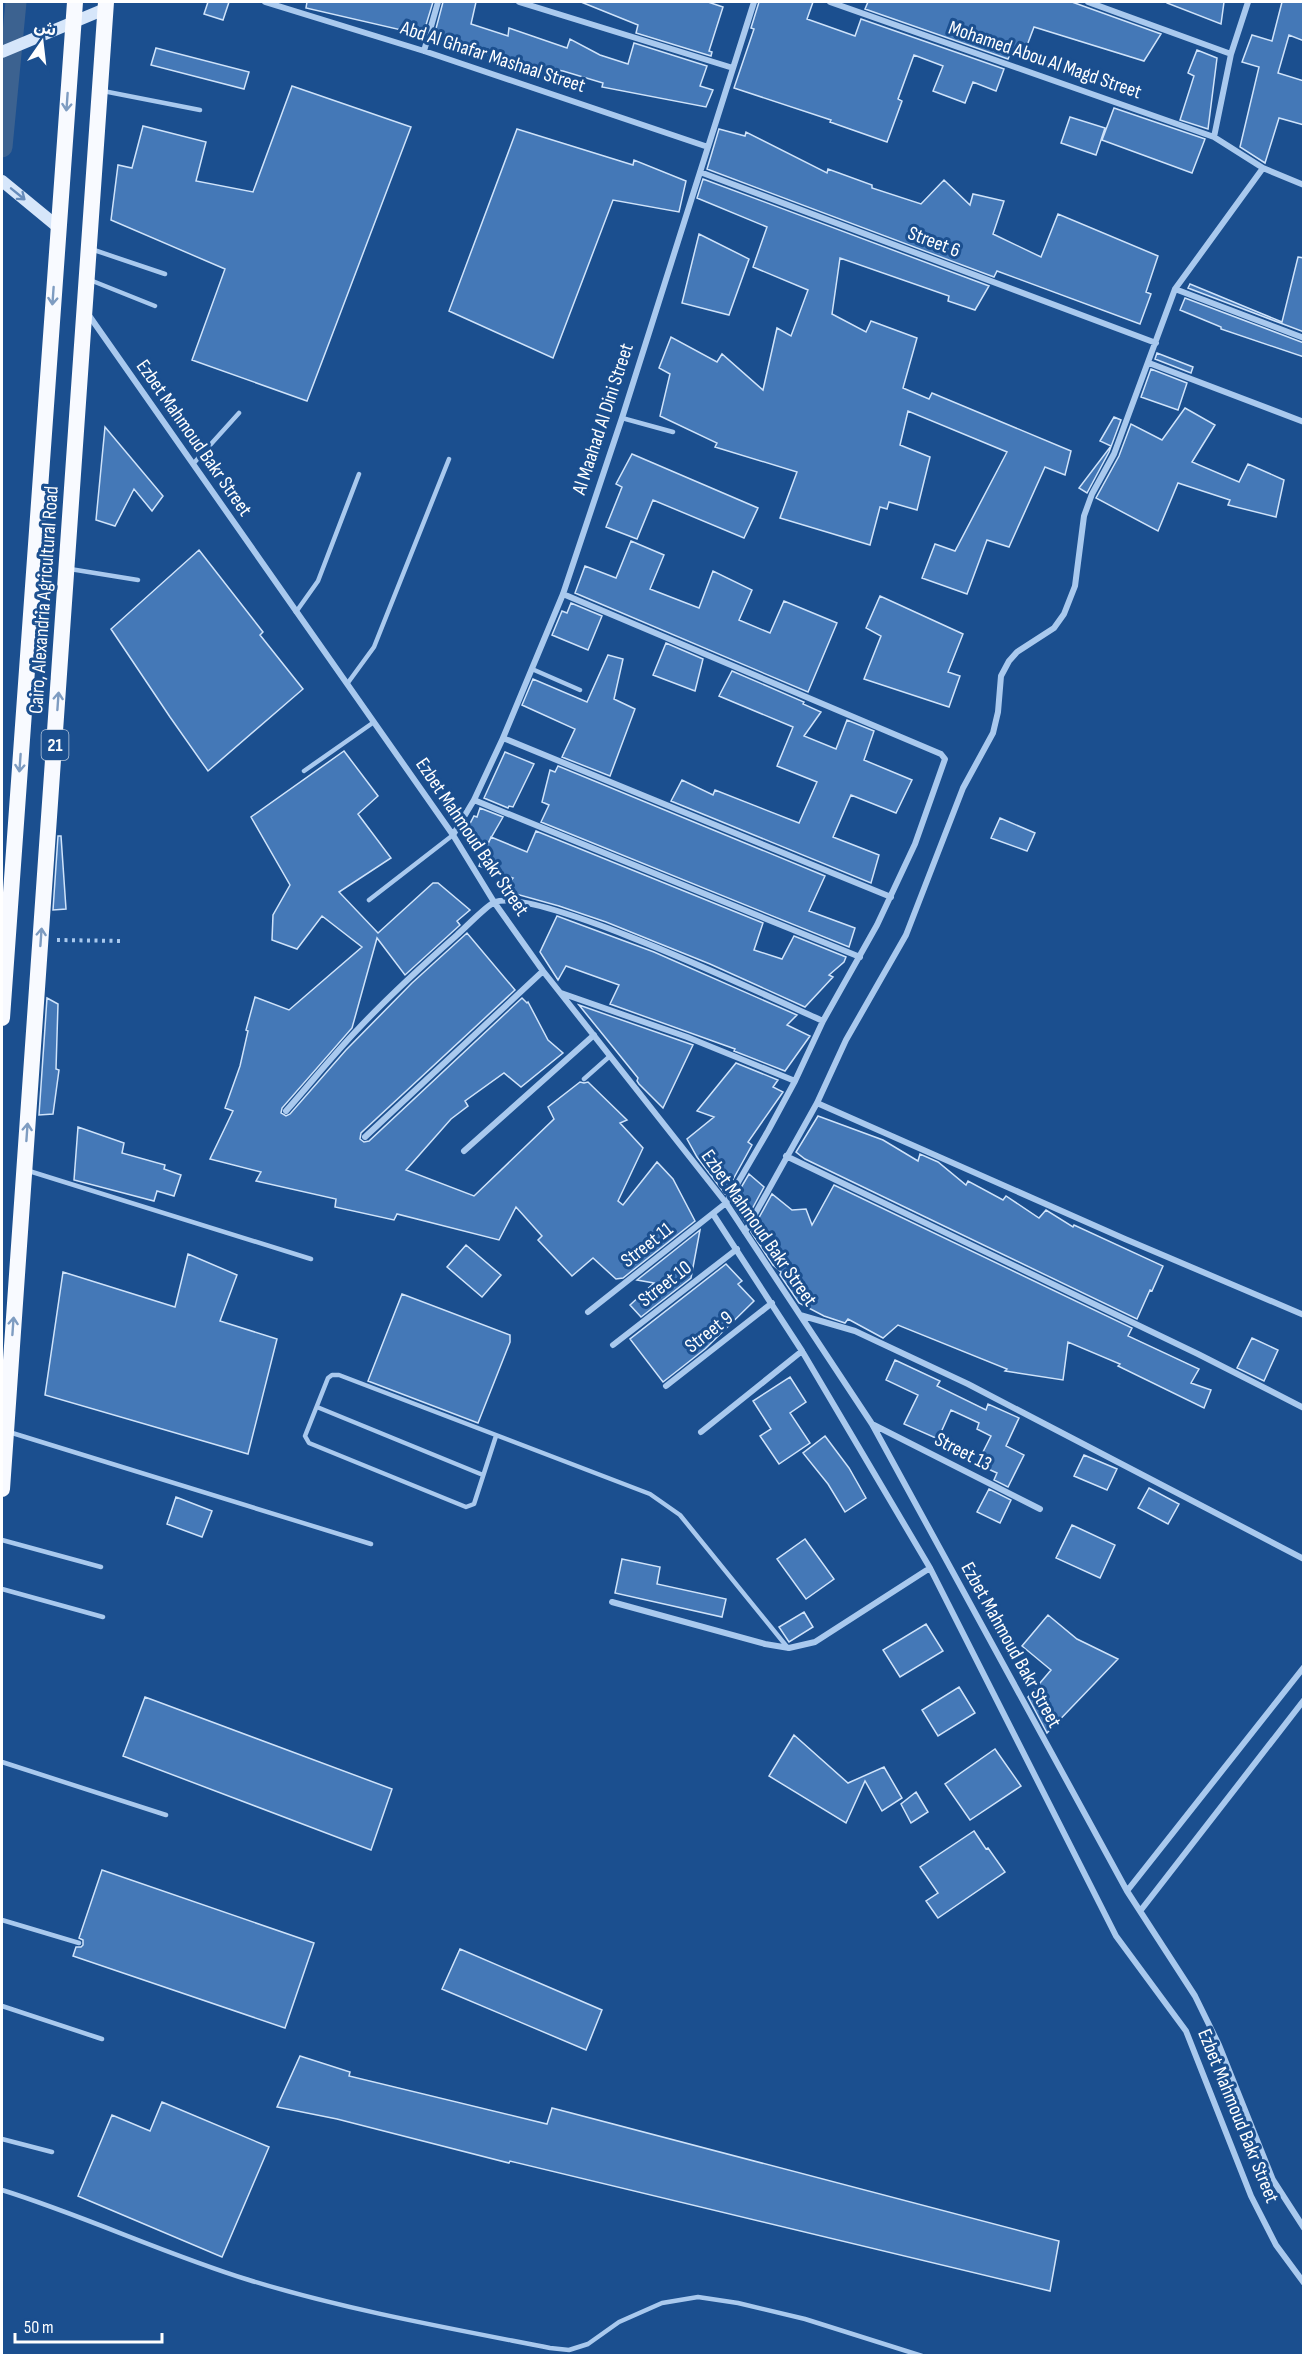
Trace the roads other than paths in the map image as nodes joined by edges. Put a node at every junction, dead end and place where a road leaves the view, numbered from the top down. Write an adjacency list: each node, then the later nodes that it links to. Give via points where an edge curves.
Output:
1 (75, 2): 10 (highway, Cairo, Alexandria Agricultural Road / 21)
2 (265, 2): 11 (street, Abd Al Ghafar Mashaal Street)
3 (438, 2): 11 (street)
4 (519, 2): 14 (street)
5 (754, 2): 14 (street, Al Maahad Al Dini Street)
6 (830, 2): 17 (street, Mohamed Abou Al Magd Street)
7 (1088, 2): 13 (street)
8 (1248, 2): 13 (street)
9 (106, 5): 10 (main road); 15 (highway, Cairo, Alexandria Agricultural Road / 21)
10 (73, 22): 12 (main road); 23 (highway, Cairo, Alexandria Agricultural Road / 21, one-way to 23)
11 (424, 51): 18 (street, Abd Al Ghafar Mashaal Street)
12 (2, 52)
13 (1231, 54): 17 (street)
14 (733, 68): 18 (street, Al Maahad Al Dini Street)
15 (100, 90): 16 (lane); 24 (highway, Cairo, Alexandria Agricultural Road / 21)
16 (200, 110)
17 (1214, 137): 19 (street, Mohamed Abou Al Magd Street)
18 (708, 147): 20 (street, Al Maahad Al Dini Street)
19 (1263, 168): 22 (street, Mohamed Abou Al Magd Street); 27 (street)
20 (700, 172): 31 (street, Street 6); 34 (street, Al Maahad Al Dini Street)
21 (2, 181): 23 (main road, one-way to 23)
22 (1304, 185)
23 (58, 227): 58 (highway, Cairo, Alexandria Agricultural Road / 21, one-way to 58)
24 (89, 248): 25 (lane); 26 (highway, Cairo, Alexandria Agricultural Road / 21)
25 (165, 274)
26 (87, 279): 28 (lane); 29 (highway, Cairo, Alexandria Agricultural Road / 21)
27 (1175, 290): 30 (street); 31 (street)
28 (155, 306)
29 (85, 311): 38 (street, Ezbet Mahmoud Bakr Street); 40 (highway, Cairo, Alexandria Agricultural Road / 21)
30 (1304, 338)
31 (1156, 343): 32 (street)
32 (1149, 363): 35 (street); 64 (street, via 1114,454 1084,516 1075,586 1064,614 1054,628 1017,652 1005,668 993,734 963,788 906,935 846,1040)
33 (239, 413): 38 (lane)
34 (622, 418): 36 (lane); 42 (street, Al Maahad Al Dini Street)
35 (1304, 422)
36 (673, 432)
37 (449, 459): 45 (lane, via 374,647)
38 (193, 465): 43 (street, Ezbet Mahmoud Bakr Street)
39 (359, 474): 43 (lane, via 318,581)
40 (67, 568): 41 (lane); 69 (highway, Cairo, Alexandria Agricultural Road / 21, one-way to 40)
41 (138, 580)
42 (563, 594): 44 (street, Al Maahad Al Dini Street); 52 (street, via 941,754 945,764)
43 (296, 612): 45 (street, Ezbet Mahmoud Bakr Street)
44 (532, 669): 46 (lane); 48 (street, Al Maahad Al Dini Street)
45 (346, 684): 47 (street, Ezbet Mahmoud Bakr Street)
46 (580, 690)
47 (374, 722): 49 (lane); 51 (street, Ezbet Mahmoud Bakr Street)
48 (503, 738): 50 (street, Al Maahad Al Dini Street); 52 (street)
49 (304, 771)
50 (474, 800): 51 (street, Al Maahad Al Dini Street); 55 (street)
51 (453, 835): 53 (lane); 54 (street, Ezbet Mahmoud Bakr Street)
52 (891, 897): 55 (street)
53 (369, 900)
54 (494, 902): 56 (street, Ezbet Mahmoud Bakr Street); 59 (street, via 538,906 603,927); 65 (street, via 358,1028)
55 (860, 957): 59 (street)
56 (543, 971): 57 (street, Ezbet Mahmoud Bakr Street); 66 (street)
57 (560, 993): 60 (street, Ezbet Mahmoud Bakr Street); 63 (street, via 677,1033)
58 (2, 1018)
59 (823, 1021): 63 (street)
60 (594, 1035): 61 (street, Ezbet Mahmoud Bakr Street); 67 (street)
61 (610, 1056): 62 (lane); 70 (street, Ezbet Mahmoud Bakr Street)
62 (584, 1078)
63 (795, 1081): 70 (street)
64 (817, 1103): 68 (street); 78 (street)
65 (286, 1111)
66 (365, 1137)
67 (464, 1150)
68 (786, 1156): 72 (street); 83 (street)
69 (24, 1170): 74 (lane); 85 (highway, Cairo, Alexandria Agricultural Road / 21, one-way to 69)
70 (726, 1203): 71 (street, Street 11); 72 (street, Ezbet Mahmoud Bakr Street)
71 (713, 1214): 73 (street, Ezbet Mahmoud Bakr Street); 76 (street, Street 11)
72 (745, 1232): 77 (street, Ezbet Mahmoud Bakr Street)
73 (737, 1249): 75 (street, Ezbet Mahmoud Bakr Street); 79 (street, Street 10)
74 (311, 1259)
75 (772, 1303): 80 (street, Ezbet Mahmoud Bakr Street); 81 (street, Street 9)
76 (588, 1312)
77 (800, 1315): 84 (street, Ezbet Mahmoud Bakr Street); 93 (street, via 855,1331 958,1379)
78 (1304, 1315)
79 (613, 1345)
80 (802, 1351): 86 (street); 95 (street, Ezbet Mahmoud Bakr Street)
81 (666, 1386)
82 (317, 1407): 87 (lane, via 328,1378 339,1375); 88 (lane); 88 (lane, via 305,1436 309,1443 466,1507 474,1504)
83 (1304, 1408)
84 (872, 1424): 90 (street, Street 13); 104 (street, Ezbet Mahmoud Bakr Street)
85 (5, 1431): 89 (highway, Cairo, Alexandria Agricultural Road / 21); 92 (lane)
86 (701, 1432)
87 (496, 1436): 88 (lane); 99 (lane, via 650,1494 681,1515)
88 (483, 1475)
89 (2, 1489)
90 (1040, 1509)
91 (2, 1540): 94 (lane)
92 (371, 1544)
93 (1304, 1560)
94 (101, 1567)
95 (930, 1568): 99 (street, via 815,1642); 114 (street, Ezbet Mahmoud Bakr Street, via 1116,1936 1186,2031 1251,2196 1276,2245)
96 (2, 1589): 98 (lane)
97 (612, 1602): 99 (street)
98 (103, 1617)
99 (789, 1648)
100 (1304, 1667): 104 (street)
101 (1304, 1700): 105 (street)
102 (2, 1762): 103 (lane)
103 (166, 1815)
104 (1127, 1891): 105 (street, Ezbet Mahmoud Bakr Street)
105 (1141, 1910): 113 (street, Ezbet Mahmoud Bakr Street, via 1195,1996 1219,2044 1273,2180)
106 (2, 1920): 107 (lane)
107 (79, 1943)
108 (2, 2006): 109 (lane)
109 (102, 2039)
110 (2, 2139): 111 (lane)
111 (52, 2152)
112 (2, 2190): 115 (lane, via 247,2279 326,2302 550,2348 569,2350 588,2344 619,2322 662,2303 698,2297 805,2319)
113 (1304, 2228)
114 (1304, 2283)
115 (922, 2355)

